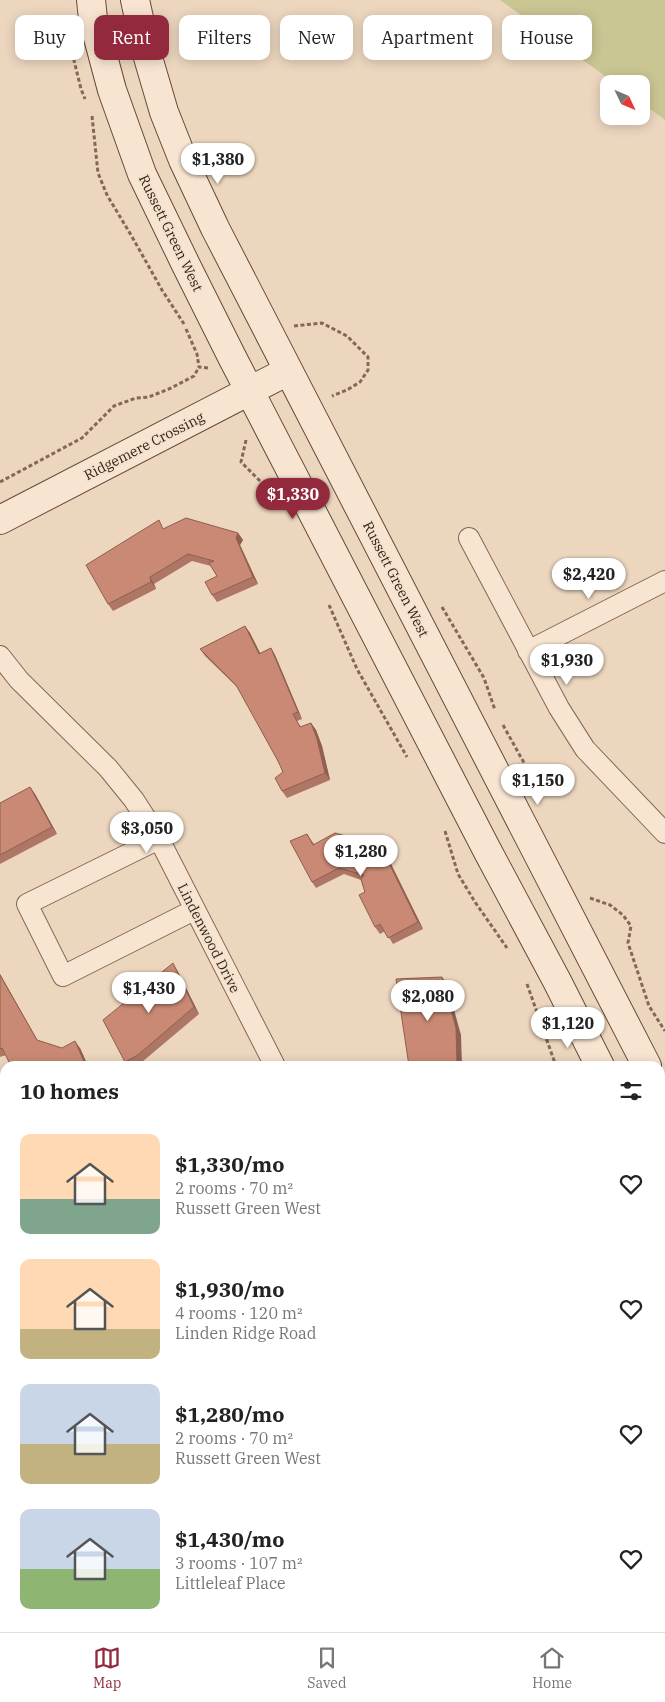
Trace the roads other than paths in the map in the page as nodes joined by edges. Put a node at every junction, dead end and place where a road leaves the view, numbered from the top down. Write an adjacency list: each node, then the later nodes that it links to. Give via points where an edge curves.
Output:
1 (91, 0): 4 (street, Russett Green West, via 112,90 142,174)
2 (134, 0): 3 (street, Russett Green West, via 164,112 182,160)
3 (288, 371): 4 (street, Ridgemere Crossing); 15 (street, Russett Green West)
4 (250, 391): 5 (street, Ridgemere Crossing); 14 (street, Russett Green West)
5 (0, 520)
6 (469, 538): 8 (street)
7 (665, 581): 8 (street)
8 (528, 651): 10 (street, via 585,749)
9 (0, 656): 11 (street, Lindenwood Drive, via 19,680 108,768)
10 (665, 833)
11 (159, 839): 12 (street, Lindenwood Drive); 12 (street, via 27,904 63,976)
12 (194, 910): 13 (street, Lindenwood Drive)
13 (272, 1061)
14 (597, 1061)
15 (644, 1061)

